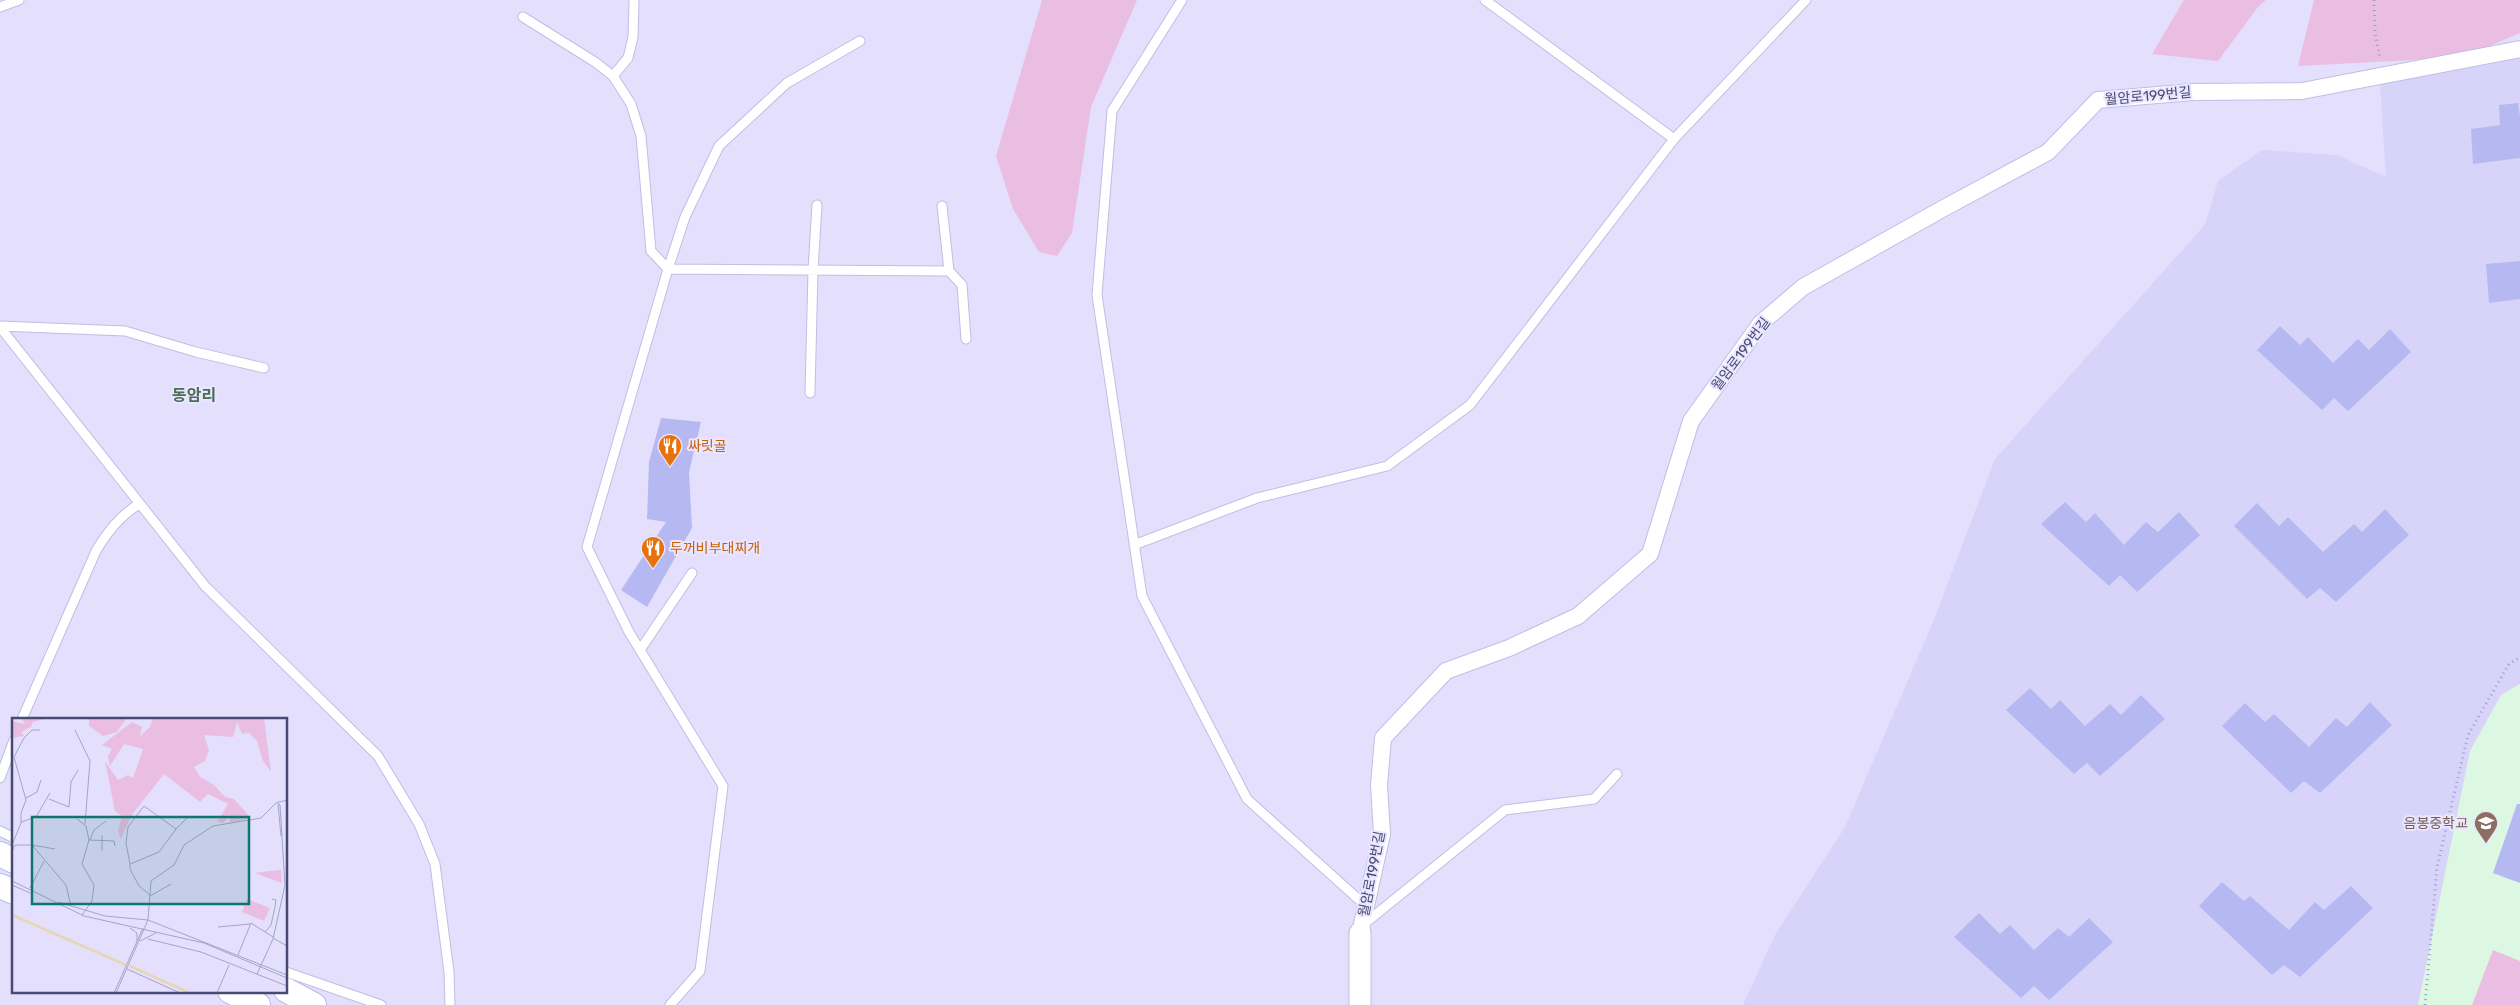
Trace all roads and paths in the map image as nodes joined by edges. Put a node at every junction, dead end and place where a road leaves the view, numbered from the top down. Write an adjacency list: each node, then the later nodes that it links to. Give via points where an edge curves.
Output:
1 (19, 0): 7 (lane)
2 (634, 0): 11 (lane, via 633,36 628,58)
3 (1182, 0): 24 (lane, via 1112,111 1097,295)
4 (1485, 0): 13 (lane)
5 (1806, 0): 13 (lane)
6 (2374, 0): 12 (path, via 2375,32)
7 (0, 7)
8 (523, 17): 11 (lane)
9 (860, 41): 16 (lane, via 787,83 719,146 685,217)
10 (2520, 49): 12 (street, 월암로199번길)
11 (613, 76): 16 (lane, via 631,104 641,136 652,252)
12 (2383, 76): 38 (street, 월암로199번길, via 2302,91 2194,92 2098,100 2048,152 1803,287 1761,323 1691,421 1650,554 1578,616 1509,648 1446,671 1383,738 1382,834)
13 (1674, 139): 24 (lane, via 1470,406 1388,466 1256,498)
14 (817, 205): 17 (lane)
15 (942, 206): 18 (lane)
16 (668, 269): 17 (lane); 26 (lane, via 586,547)
17 (812, 270): 18 (lane); 22 (lane)
18 (949, 271): 20 (lane, via 962,285)
19 (0, 326): 21 (lane, via 125,332); 23 (lane)
20 (966, 339)
21 (264, 368)
22 (810, 393)
23 (139, 504): 28 (lane, via 123,514 96,551); 46 (lane, via 205,586 378,756 399,788 419,824 435,864)
24 (1134, 545): 38 (lane, via 1142,596 1247,799)
25 (692, 573): 26 (lane)
26 (640, 650): 47 (lane, via 723,786 700,971)
27 (2520, 657): 49 (path, via 2509,664 2468,735 2436,867)
28 (22, 718)
29 (12, 745): 31 (lane)
30 (1616, 774): 39 (lane, via 1594,799 1505,810 1433,866)
31 (0, 778)
32 (0, 831): 33 (lane)
33 (12, 837)
34 (0, 854): 35 (main road)
35 (12, 859)
36 (0, 886): 37 (main road)
37 (12, 891)
38 (1366, 906): 39 (street, 월암로199번길)
39 (1361, 930): 48 (street)
40 (288, 973): 45 (lane)
41 (288, 991): 44 (main road)
42 (232, 992): 43 (main road)
43 (258, 1005)
44 (314, 1005)
45 (382, 1005)
46 (450, 1005)
47 (670, 1005)
48 (1360, 1005)
49 (2425, 1005)

